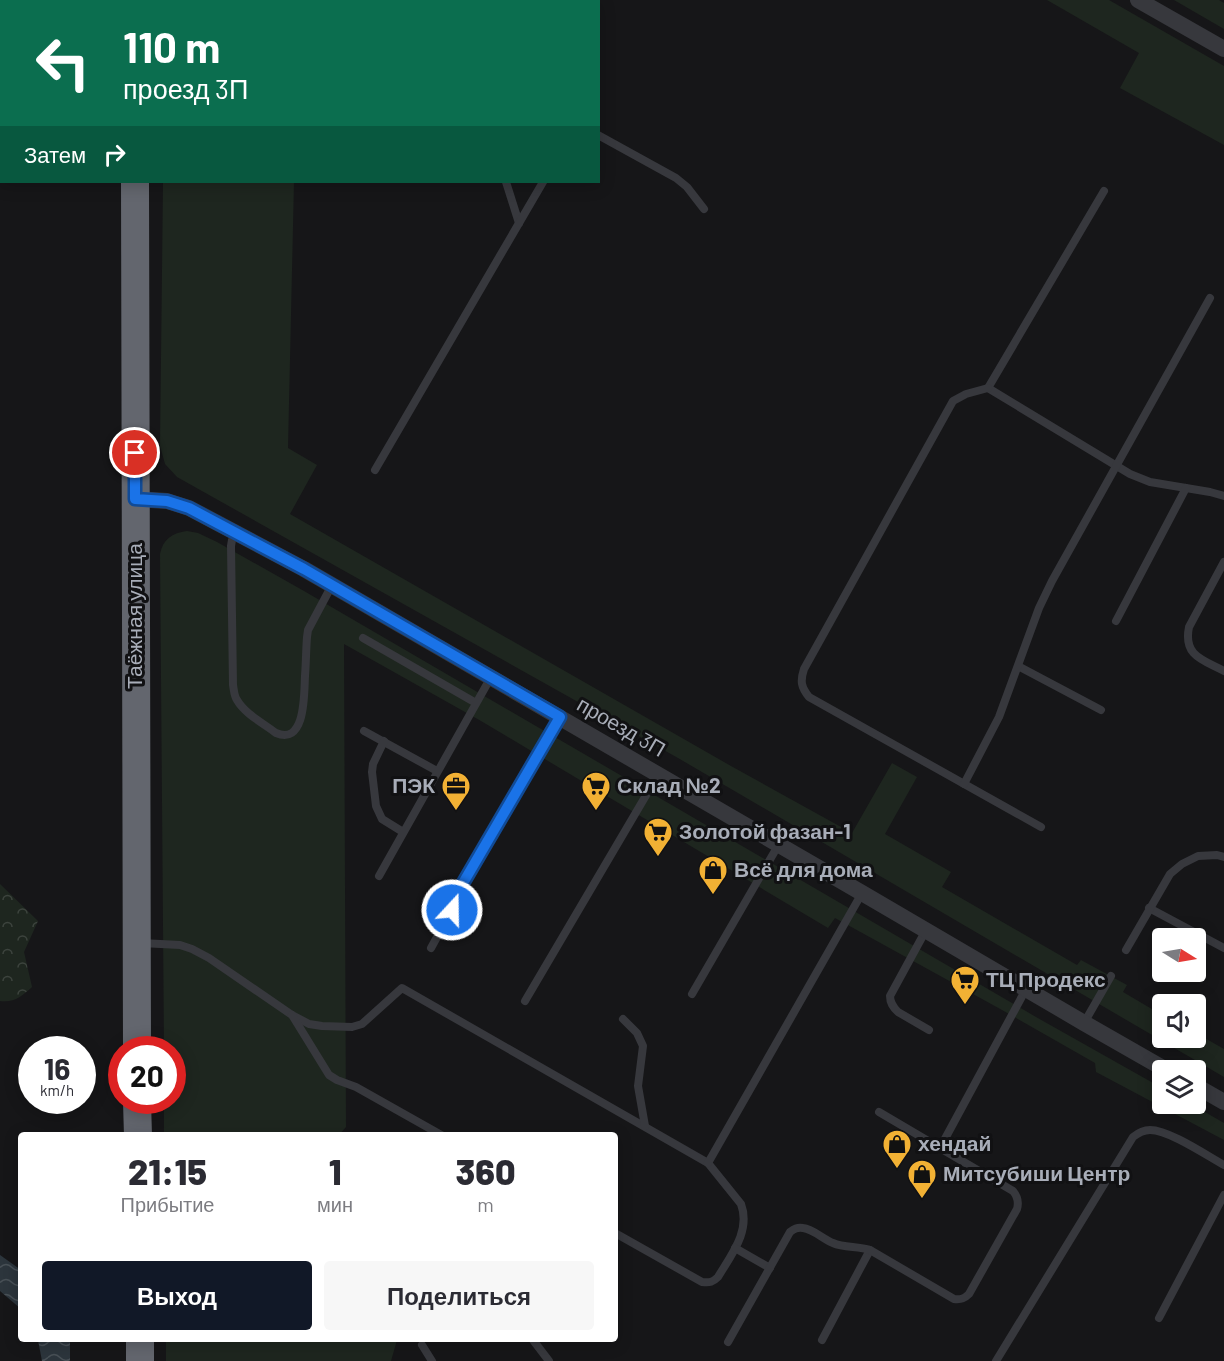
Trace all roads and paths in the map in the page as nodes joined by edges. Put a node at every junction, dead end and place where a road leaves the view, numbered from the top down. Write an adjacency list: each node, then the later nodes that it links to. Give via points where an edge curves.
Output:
1 (1138, 0): 2 (street)
2 (1224, 49)
3 (600, 136): 8 (lane, via 676,178)
4 (135, 183): 16 (highway, Таёжная улица)
5 (506, 183): 9 (lane)
6 (542, 183): 9 (lane)
7 (1104, 191): 11 (lane)
8 (704, 210)
9 (519, 223): 13 (lane)
10 (1210, 298): 12 (lane)
11 (988, 388): 12 (lane); 32 (lane, via 953,401 801,678 809,697)
12 (1116, 466): 14 (lane, via 1150,482); 22 (lane, via 1052,581)
13 (375, 470)
14 (1186, 488): 15 (lane); 20 (lane)
15 (1224, 496)
16 (135, 499): 17 (street, проезд 3П, via 178,503); 41 (highway, Таёжная улица)
17 (236, 533): 19 (street, проезд 3П); 19 (lane, via 231,546 230,575 235,697 247,711 281,735 291,733 299,722 308,630)
18 (1224, 562): 23 (lane, via 1189,627 1187,639 1195,655)
19 (332, 585): 24 (street, проезд 3П)
20 (1116, 621)
21 (363, 638): 25 (lane)
22 (1018, 666): 26 (lane); 32 (lane, via 995,726)
23 (1224, 671)
24 (491, 677): 25 (lane); 27 (street, проезд 3П)
25 (476, 703): 30 (lane)
26 (1101, 710)
27 (560, 717): 31 (street, проезд 3П); 42 (lane, via 459,890)
28 (364, 731): 29 (lane)
29 (384, 741): 30 (lane); 34 (lane, via 372,772 376,806 382,819)
30 (437, 771): 34 (lane)
31 (658, 775): 35 (street, проезд 3П); 48 (lane)
32 (964, 784): 33 (lane)
33 (1041, 827)
34 (403, 832): 37 (lane)
35 (779, 844): 38 (street, проезд 3П); 47 (lane)
36 (1224, 857): 39 (lane, via 1198,856 1182,864 1170,874)
37 (379, 876)
38 (862, 893): 40 (street, проезд 3П); 63 (lane)
39 (1149, 908): 43 (lane); 44 (lane)
40 (926, 930): 46 (street, проезд 3П); 52 (lane, via 890,1002 898,1012)
41 (136, 943): 49 (lane, via 192,949); 53 (highway, Таёжная улица)
42 (431, 948)
43 (1224, 948)
44 (1126, 950)
45 (1111, 976): 51 (lane)
46 (1026, 989): 51 (street, проезд 3П); 62 (lane)
47 (692, 994)
48 (525, 1001)
49 (292, 1015): 59 (lane, via 309,1024 352,1027 362,1024 402,988); 61 (lane, via 329,1075)
50 (623, 1018): 59 (lane, via 643,1046 638,1086)
51 (1084, 1023): 54 (street, проезд 3П)
52 (929, 1030)
53 (137, 1036)
54 (1152, 1062)
55 (1206, 1092): 56 (street)
56 (1224, 1102)
57 (879, 1113): 62 (lane)
58 (137, 1114): 60 (highway)
59 (645, 1126): 63 (lane)
60 (138, 1132)
61 (436, 1132)
62 (940, 1148): 68 (lane, via 1013,1191 1019,1203 969,1294 954,1299)
63 (708, 1163): 67 (lane, via 744,1212 743,1230)
64 (1224, 1165): 79 (lane, via 1159,1130 1140,1131 1132,1137)
65 (1224, 1196): 70 (lane)
66 (618, 1235): 67 (lane, via 709,1283 718,1277)
67 (735, 1248): 69 (lane)
68 (870, 1250): 69 (lane, via 832,1243 807,1228 795,1228); 71 (lane)
69 (770, 1268): 74 (lane)
70 (1159, 1318)
71 (822, 1340)
72 (140, 1342): 76 (highway)
73 (535, 1342): 78 (lane)
74 (728, 1342)
75 (422, 1345): 77 (lane)
76 (140, 1361)
77 (432, 1361)
78 (549, 1361)
79 (996, 1361)

